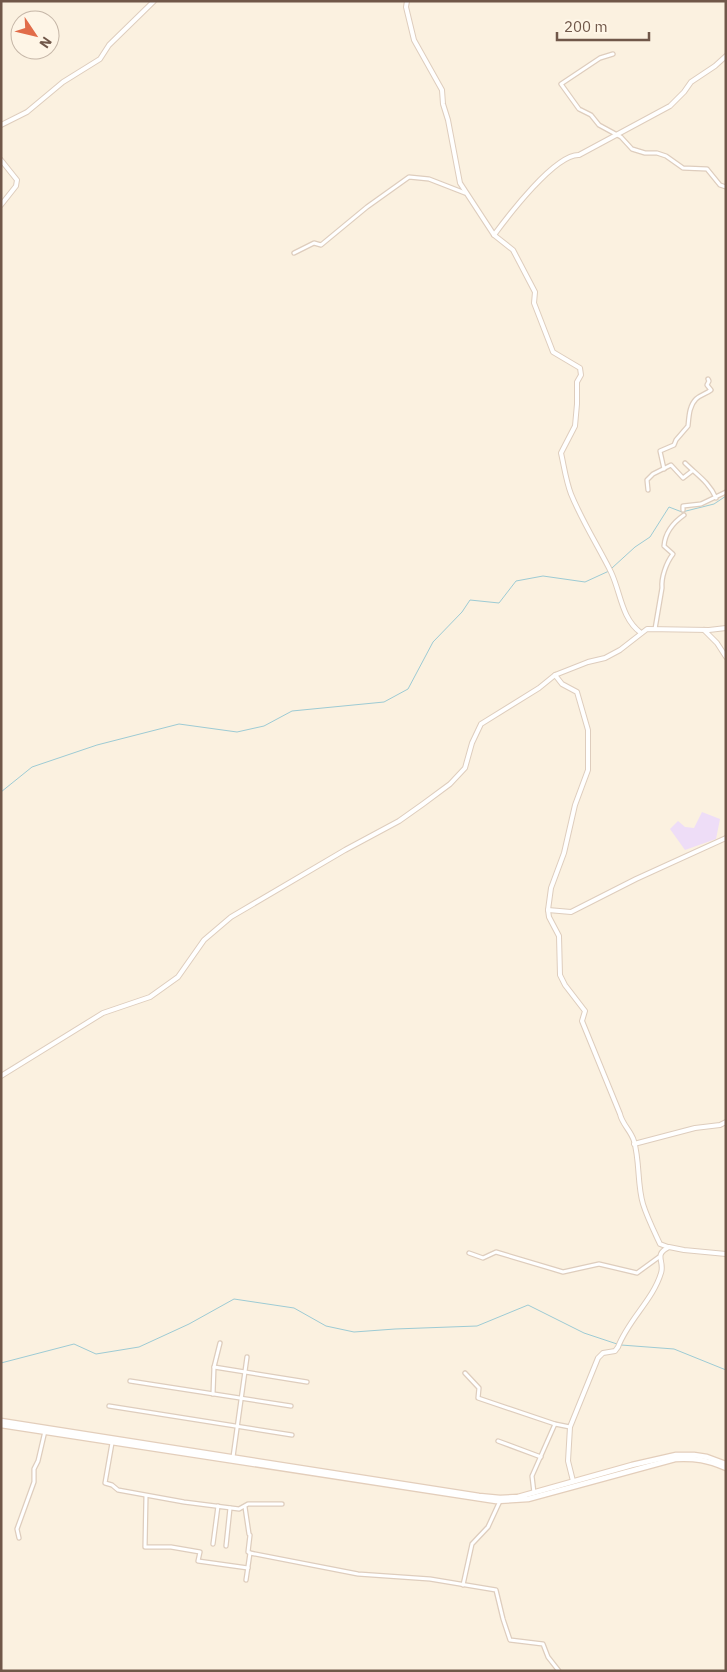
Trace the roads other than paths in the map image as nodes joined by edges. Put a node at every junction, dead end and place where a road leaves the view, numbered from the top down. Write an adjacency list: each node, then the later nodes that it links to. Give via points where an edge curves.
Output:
1 (154, 1): 5 (street, via 109,44 100,59 63,82 27,112)
2 (407, 1): 9 (street, via 414,40 442,90 460,183)
3 (614, 54): 6 (street, via 600,58 561,84 579,109)
4 (726, 56): 6 (street, via 691,82 670,106)
5 (1, 125)
6 (616, 135): 8 (street, via 632,149 666,156 683,168 707,169); 11 (street, via 554,167 520,199)
7 (1, 160): 10 (street, via 17,180)
8 (726, 187)
9 (465, 193): 11 (street); 12 (street, via 429,179 409,177 321,245 314,243)
10 (1, 205)
11 (494, 235): 25 (street, via 513,250 536,292 534,303 553,352 580,368 575,426 561,453 570,492 610,570 624,610 633,627)
12 (294, 253)
13 (708, 379): 15 (street, via 707,385 711,390 694,402 688,426 674,445 660,451)
14 (685, 463): 16 (street)
15 (664, 469): 16 (street, via 671,465 683,478); 17 (street, via 647,480)
16 (692, 471): 19 (street, via 705,480)
17 (648, 490)
18 (726, 492): 19 (street)
19 (716, 498): 20 (street, via 683,506)
20 (683, 510)
21 (684, 515): 23 (street, via 672,525 664,542 673,554 666,562 661,582)
22 (726, 628): 24 (street)
23 (655, 629): 24 (street); 25 (street)
24 (704, 630): 26 (street)
25 (641, 633): 27 (street, via 605,658)
26 (726, 658)
27 (555, 675): 29 (street, via 562,684 577,692 588,730 589,757 564,853 551,888); 30 (street, via 480,724 465,768 423,804 231,917 204,940 178,977 150,998 104,1013)
28 (726, 838): 29 (street, via 571,912)
29 (548, 910): 32 (street, via 559,936 560,975 584,1011 581,1019)
30 (1, 1076)
31 (726, 1122): 32 (street)
32 (634, 1144): 33 (street, via 643,1203 661,1246)
33 (668, 1247): 35 (street); 36 (street)
34 (469, 1253): 36 (street, via 483,1258 496,1252 562,1272 599,1264 637,1273)
35 (726, 1254)
36 (659, 1257): 52 (street, via 662,1272 651,1295 615,1351 602,1353 598,1358)
37 (220, 1343): 39 (street)
38 (247, 1357): 40 (street)
39 (214, 1367): 40 (street); 44 (street)
40 (245, 1372): 43 (street); 45 (street)
41 (465, 1373): 49 (street, via 479,1388 478,1398)
42 (130, 1381): 44 (street)
43 (307, 1382)
44 (213, 1394): 45 (street)
45 (242, 1398): 47 (street); 51 (street)
46 (109, 1406): 51 (street)
47 (291, 1406)
48 (1, 1421): 53 (main road)
49 (555, 1424): 52 (street); 58 (street)
50 (1, 1426): 53 (main road)
51 (238, 1426): 54 (street); 57 (street)
52 (570, 1427): 61 (street, via 568,1461)
53 (46, 1430): 56 (main road); 57 (main road); 69 (street, via 34,1469 34,1482 17,1529)
54 (292, 1435)
55 (498, 1441): 58 (street)
56 (112, 1443): 63 (street, via 104,1483 118,1490); 64 (main road)
57 (233, 1457): 62 (main road, via 479,1496 509,1497)
58 (541, 1457): 62 (street, via 532,1476)
59 (726, 1464): 61 (main road, via 700,1456 676,1455)
60 (726, 1468): 64 (main road, via 706,1460 675,1459 528,1499)
61 (573, 1481): 62 (main road)
62 (534, 1493)
63 (146, 1496): 66 (street); 73 (street, via 145,1547 200,1552 198,1561)
64 (500, 1501): 75 (street, via 488,1527 472,1544)
65 (282, 1504): 67 (street)
66 (218, 1506): 68 (street); 70 (street)
67 (245, 1506): 68 (street); 72 (street)
68 (230, 1508): 71 (street)
69 (19, 1538)
70 (213, 1544)
71 (226, 1546)
72 (250, 1553): 73 (street); 75 (street, via 358,1574)
73 (248, 1568): 74 (street)
74 (246, 1580)
75 (463, 1585): 76 (street, via 496,1590 510,1640 543,1644)
76 (559, 1671)

